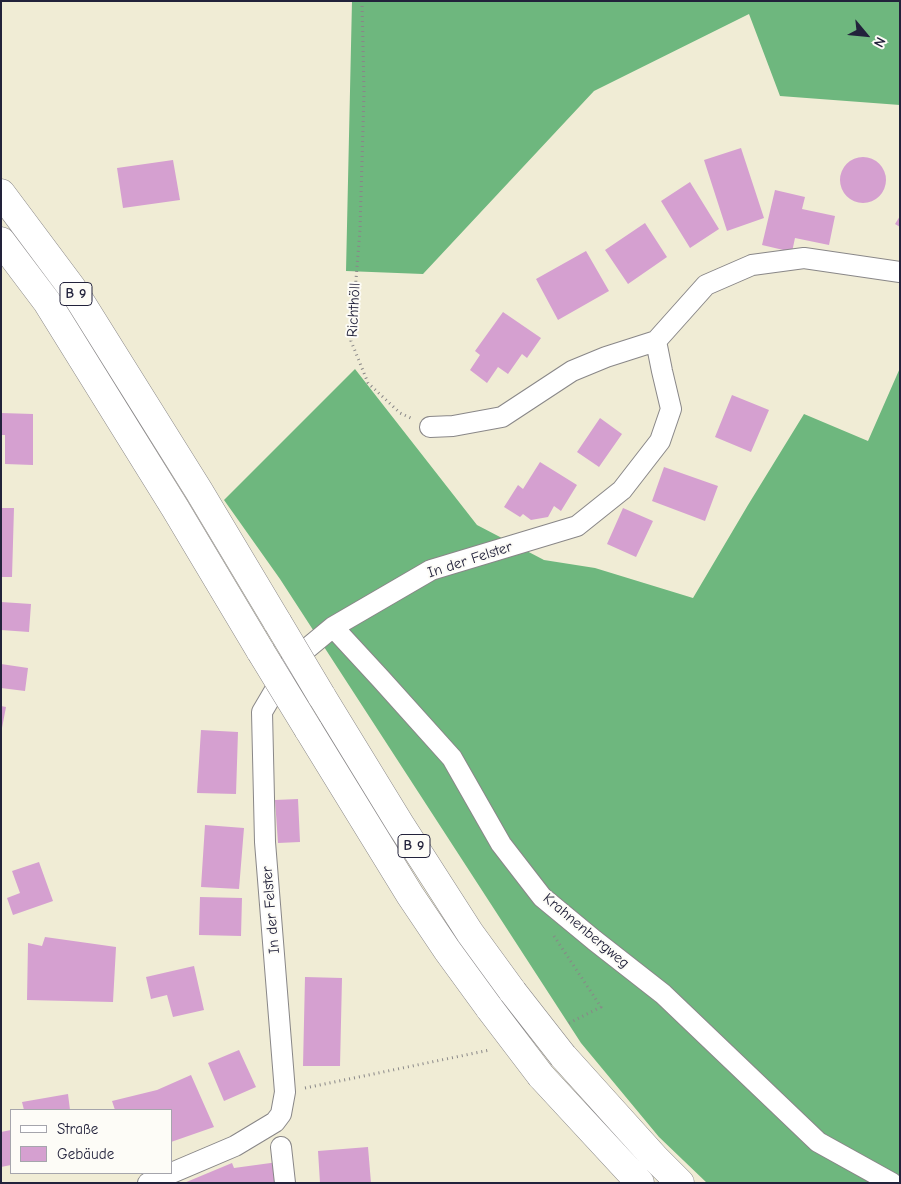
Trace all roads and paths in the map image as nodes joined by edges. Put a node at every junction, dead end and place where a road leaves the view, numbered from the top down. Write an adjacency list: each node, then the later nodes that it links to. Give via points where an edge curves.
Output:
1 (362, 1): 6 (path, Richthöll, via 364,92 360,230 350,341 368,383 400,413)
2 (1, 193): 18 (highway, B 9, bridge, via 72,288 470,933 563,1056)
3 (1, 241): 17 (highway, B 9, bridge, via 47,302 410,895 447,950 541,1076)
4 (900, 272): 5 (street, via 804,258 752,265 706,286)
5 (656, 341): 6 (street, via 606,356 572,371 502,417); 7 (street, In der Felster, via 671,409 660,441 622,490 577,526 431,570)
6 (430, 427)
7 (333, 627): 11 (street, In der Felster, via 292,661 262,712 265,842); 19 (street, Krahnenbergweg, via 452,758 501,844 542,897 663,994 818,1142)
8 (554, 935): 9 (path, via 601,1007)
9 (559, 1027)
10 (483, 1052): 11 (path)
11 (285, 1092): 13 (street, In der Felster, via 275,1122 235,1146)
12 (281, 1147): 16 (street)
13 (172, 1173)
14 (169, 1174): 15 (street, In der Felster)
15 (148, 1183)
16 (285, 1183)
17 (640, 1183)
18 (680, 1183)
19 (892, 1183)

